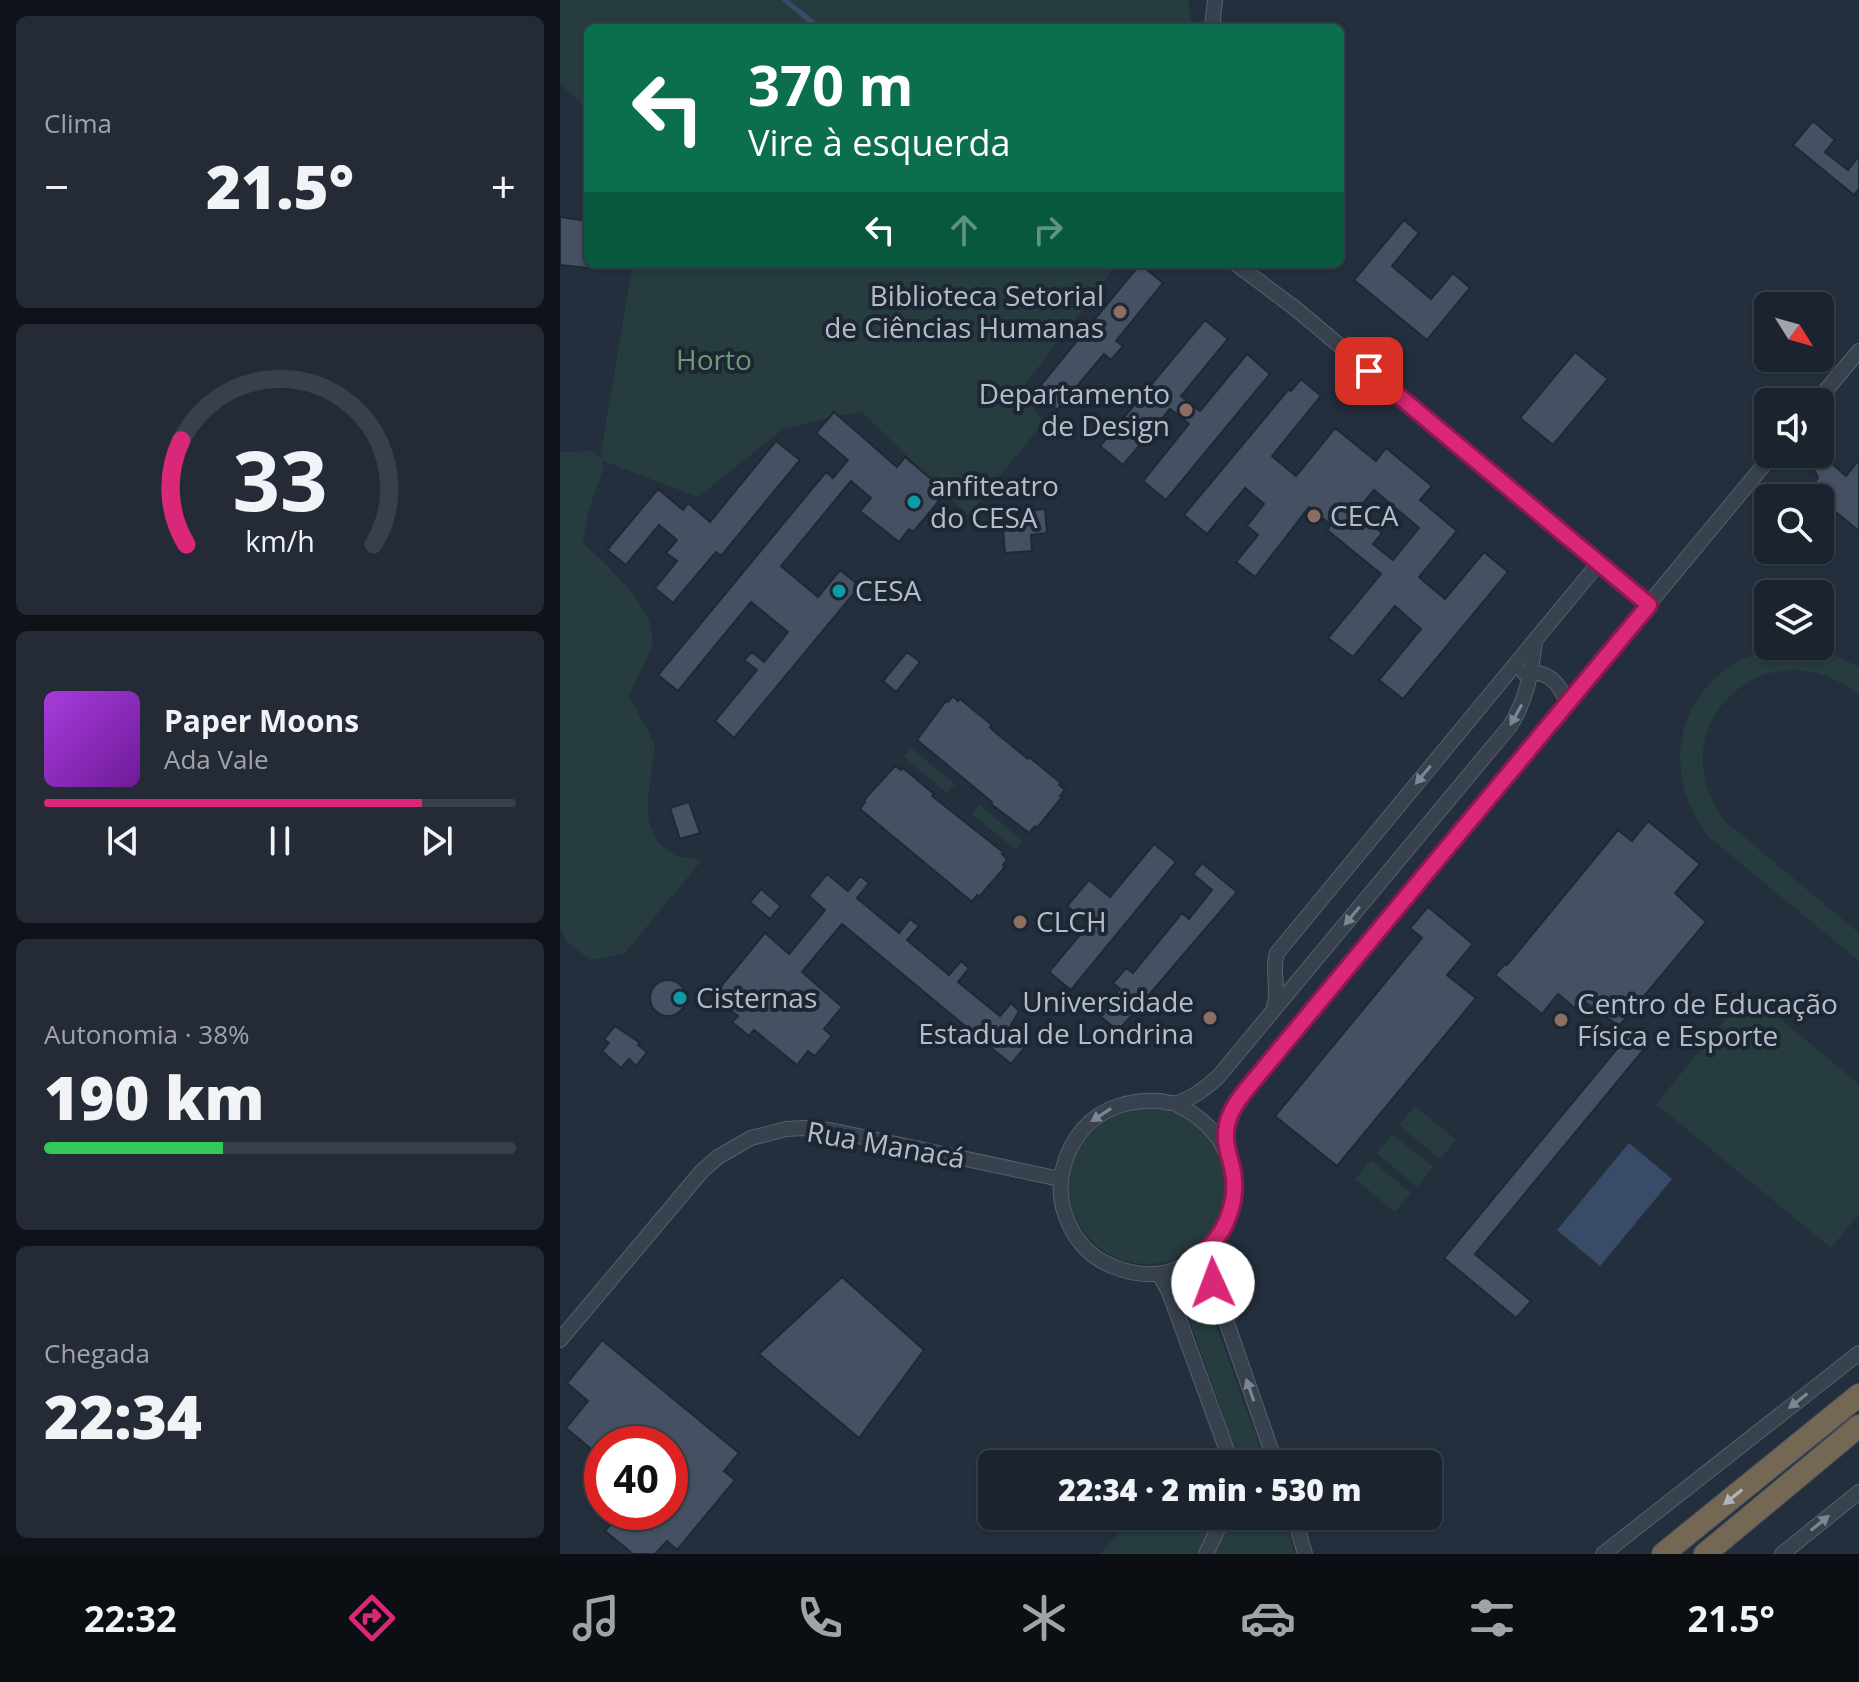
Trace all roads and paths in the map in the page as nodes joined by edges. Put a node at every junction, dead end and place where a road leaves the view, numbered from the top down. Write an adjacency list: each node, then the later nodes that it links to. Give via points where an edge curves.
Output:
1 (1215, 0): 2 (street)
2 (1212, 24)
3 (1241, 268): 7 (street)
4 (1859, 351): 5 (street)
5 (1828, 388)
6 (1762, 468): 8 (street)
7 (1598, 564): 8 (street); 9 (street)
8 (1649, 605): 12 (street)
9 (1535, 640): 10 (street); 11 (street)
10 (1531, 672): 11 (street); 12 (street, via 1558,683); 13 (street, one-way to 13, via 1510,726)
11 (1506, 675): 13 (street, one-way to 13, via 1277,953 1277,996)
12 (1567, 703): 15 (street, via 1243,1094 1228,1122)
13 (1271, 1013): 14 (street, via 1218,1077)
14 (1175, 1104): 15 (street, via 1210,1127); 16 (street, one-way to 16, via 1134,1101 1107,1110 1084,1127 1068,1151)
15 (1224, 1147): 17 (street, via 1233,1170 1234,1194 1228,1218)
16 (1060, 1179): 18 (street, via 1065,1215 1083,1247 1124,1272); 19 (street, Rua Manacá, via 830,1130 786,1129 751,1138 702,1171)
17 (1208, 1248): 18 (street, via 1198,1258); 24 (street, one-way to 17, via 1213,1283)
18 (1159, 1274): 23 (street)
19 (560, 1340)
20 (1859, 1353): 30 (street, one-way to 30)
21 (1859, 1395): 31 (highway, one-way to 31)
22 (1859, 1426): 32 (highway)
23 (1226, 1450)
24 (1271, 1450)
25 (1859, 1492): 33 (street, one-way to 25)
26 (1217, 1530): 28 (street)
27 (1298, 1530): 29 (street)
28 (1206, 1554)
29 (1305, 1554)
30 (1603, 1554)
31 (1663, 1554)
32 (1705, 1554)
33 (1782, 1554)

